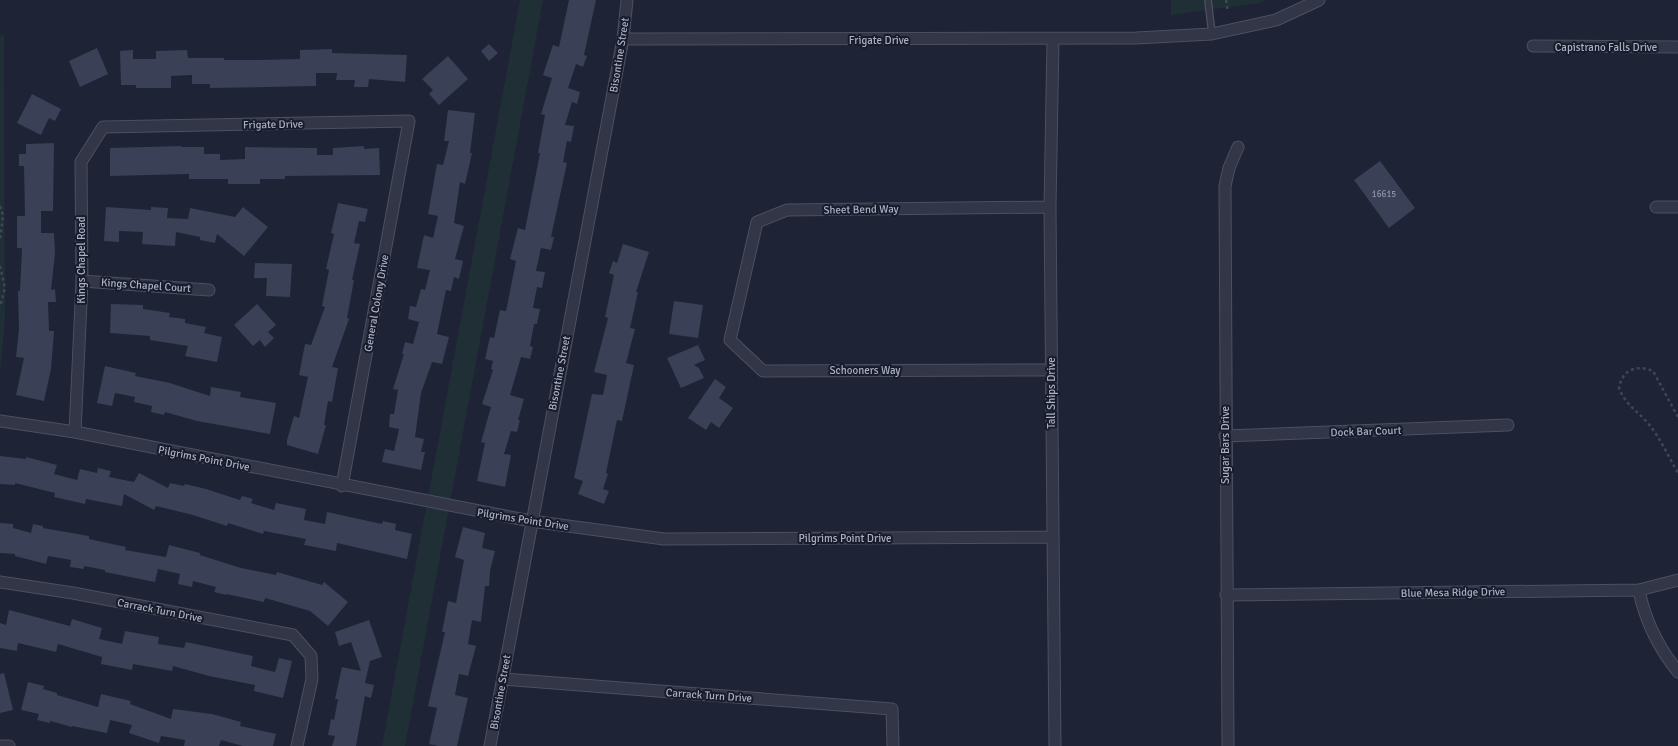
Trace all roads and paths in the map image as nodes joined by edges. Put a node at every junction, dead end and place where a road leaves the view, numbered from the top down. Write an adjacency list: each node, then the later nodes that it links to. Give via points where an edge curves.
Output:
1 (627, 0): 7 (street, Bisontine Street)
2 (1208, 0): 6 (lane)
3 (1226, 0): 5 (path)
4 (1319, 0): 6 (street, Frigate Drive, via 1276,20)
5 (1228, 12)
6 (1212, 34): 8 (street, Frigate Drive)
7 (623, 40): 8 (street, Frigate Drive); 32 (street, Bisontine Street)
8 (1053, 40): 17 (street, Tall Ships Drive)
9 (1533, 46): 10 (street, Capistrano Falls Drive)
10 (1678, 47)
11 (409, 121): 12 (street, Frigate Drive); 31 (street, General Colony Drive)
12 (136, 127): 20 (street, Kings Chapel Road, via 103,127 81,162)
13 (1238, 147): 29 (street, Sugar Bars Drive, via 1225,186)
14 (0, 206): 18 (path, via 3,215)
15 (1656, 207): 16 (street)
16 (1678, 207)
17 (1050, 208): 22 (street, Sheet Bend Way, via 787,210 756,222); 24 (street, Tall Ships Drive)
18 (0, 241)
19 (0, 266): 23 (path, via 5,288)
20 (82, 281): 21 (street, Kings Chapel Court); 28 (street, Kings Chapel Road)
21 (209, 290)
22 (739, 302): 24 (street, Schooners Way, via 730,340 763,371)
23 (0, 307)
24 (1051, 370): 33 (street, Tall Ships Drive)
25 (1678, 417): 30 (path, via 1653,371 1641,367 1629,370 1624,375 1619,388 1625,402 1647,422 1661,440)
26 (0, 421): 28 (street, Pilgrims Point Drive)
27 (1508, 425): 29 (street, Dock Bar Court)
28 (75, 432): 31 (street, Pilgrims Point Drive)
29 (1225, 436): 37 (street, Sugar Bars Drive)
30 (1678, 471)
31 (342, 486): 32 (street, Pilgrims Point Drive)
32 (531, 521): 33 (street, Pilgrims Point Drive, via 664,539); 39 (street, Bisontine Street)
33 (1053, 537): 45 (street, Tall Ships Drive)
34 (1678, 580): 36 (street, Blue Mesa Ridge Drive)
35 (0, 582): 42 (street, Carrack Turn Drive, via 73,593 293,636 311,656 312,679)
36 (1639, 590): 37 (street, Blue Mesa Ridge Drive); 38 (street, via 1648,624)
37 (1226, 595): 46 (street, Sugar Bars Drive)
38 (1678, 672)
39 (503, 679): 43 (street, Bisontine Street); 44 (street, Carrack Turn Drive, via 892,709)
40 (2, 746): 41 (street)
41 (9, 746)
42 (297, 746)
43 (490, 746)
44 (893, 746)
45 (1055, 746)
46 (1228, 746)

